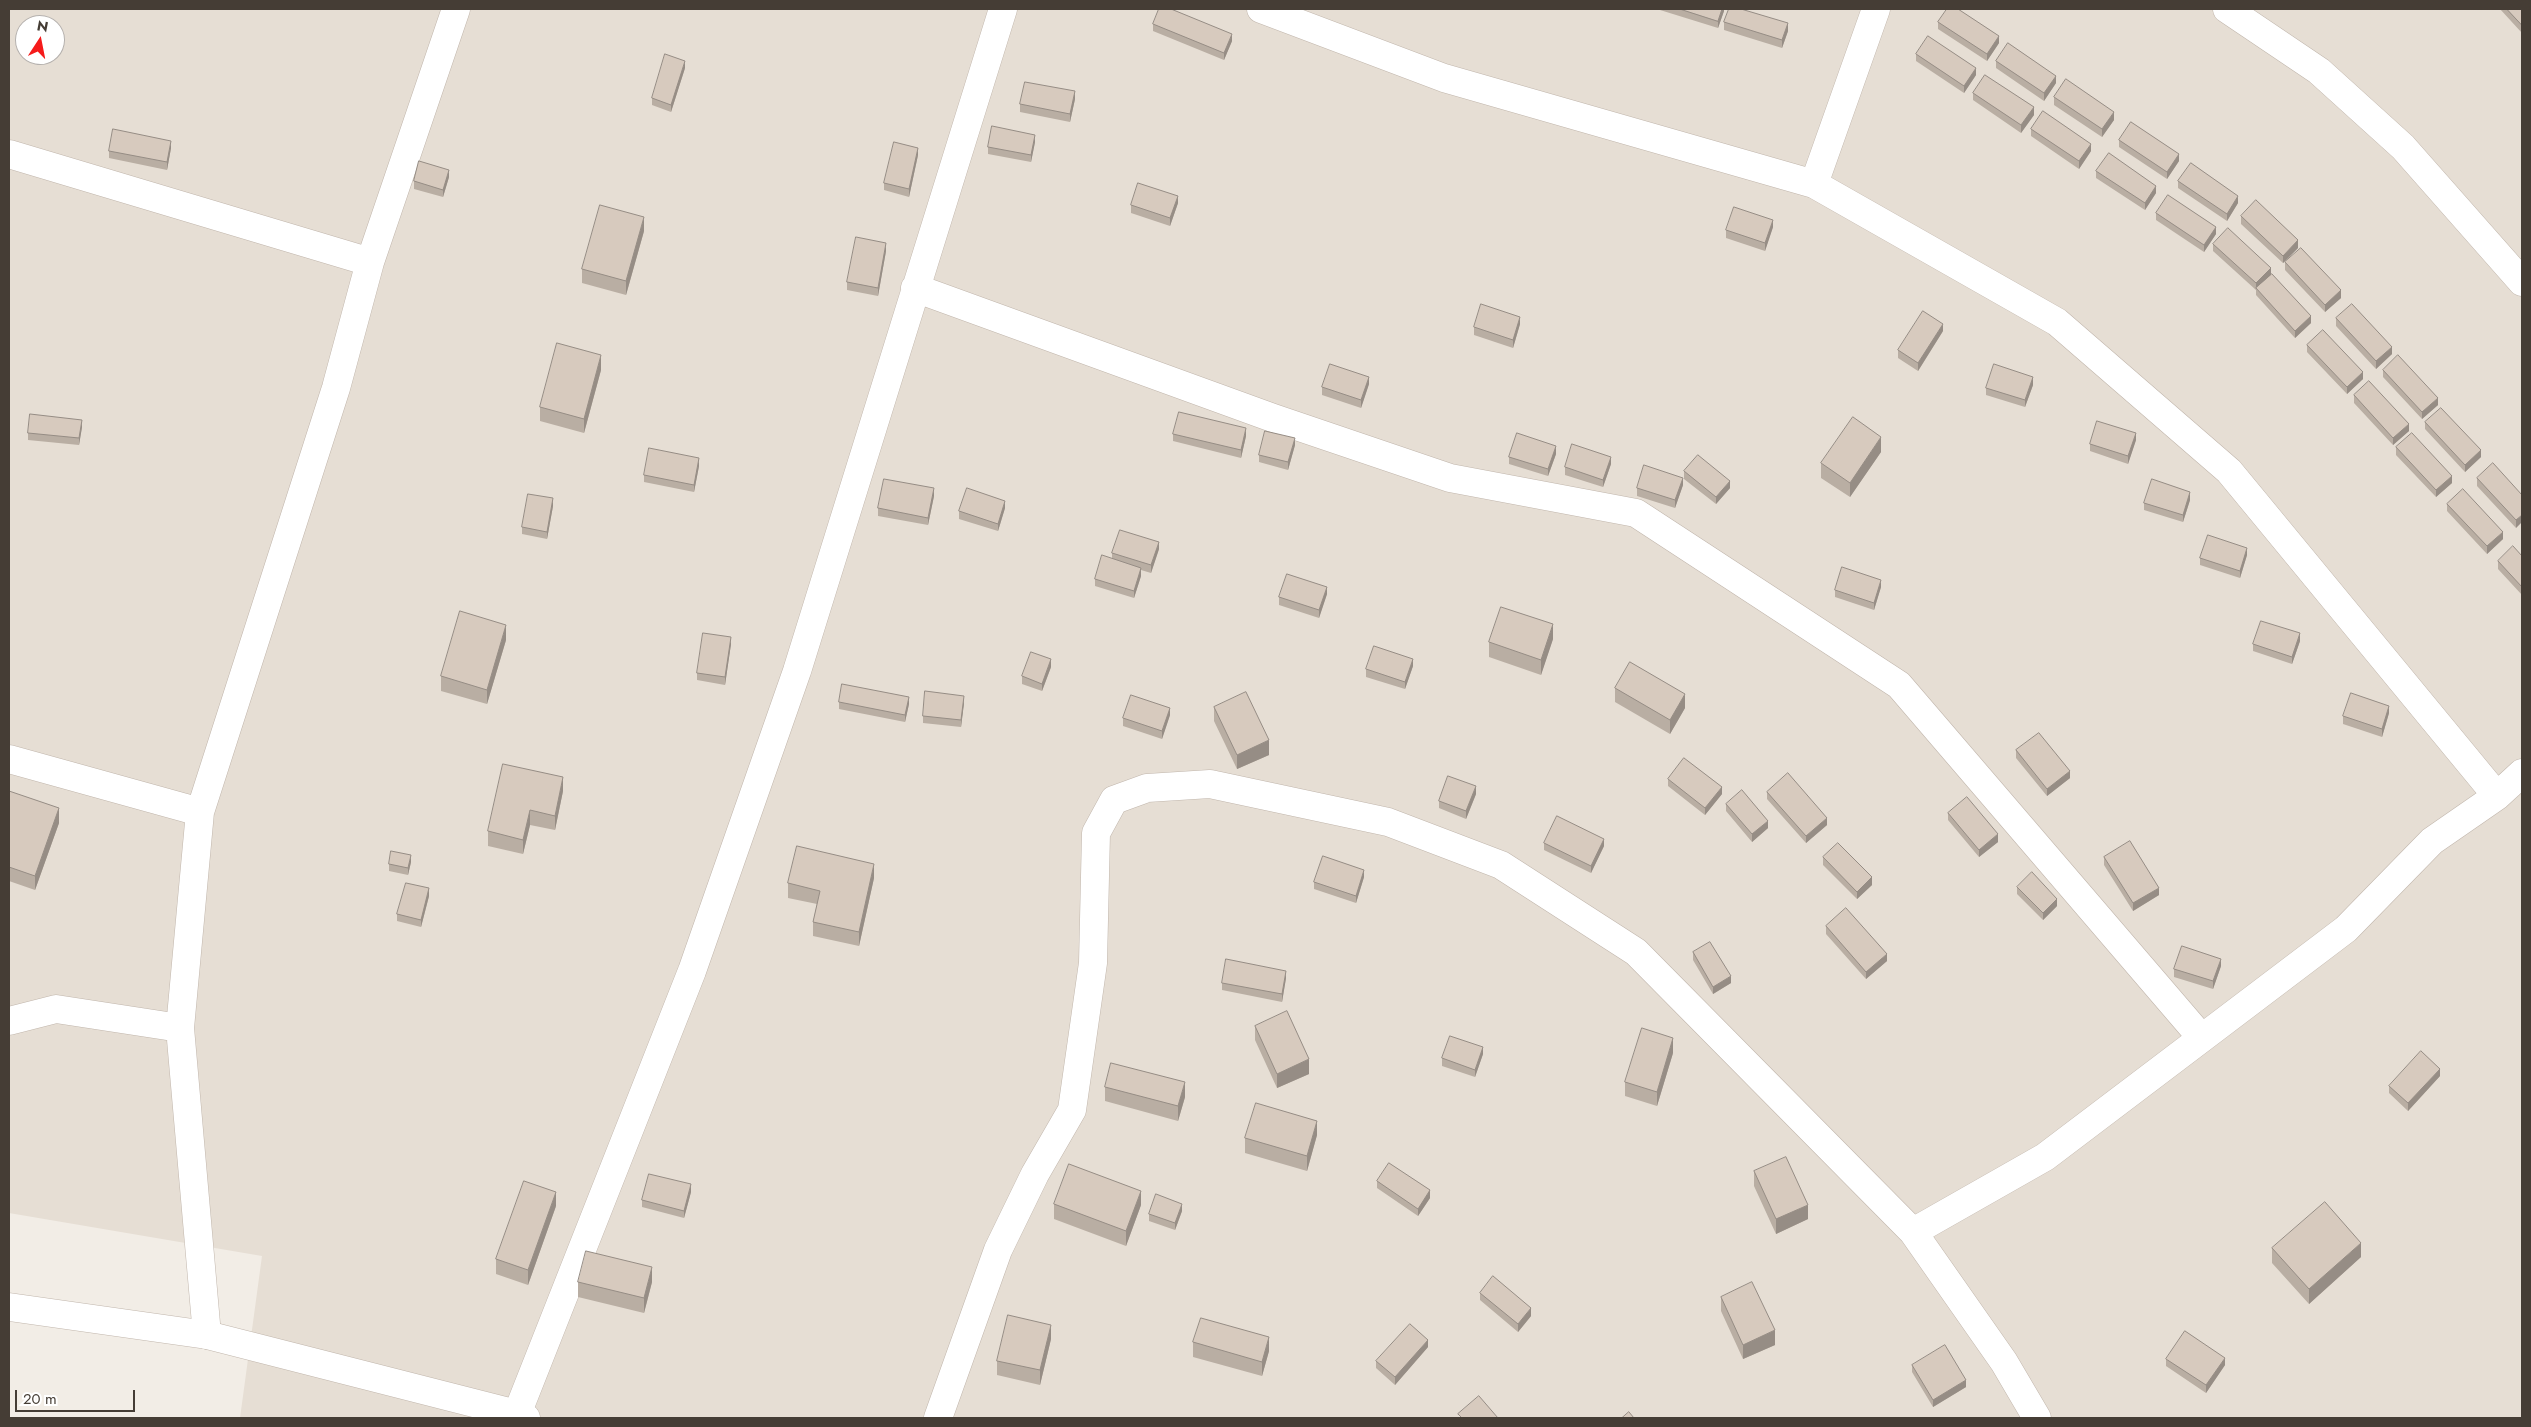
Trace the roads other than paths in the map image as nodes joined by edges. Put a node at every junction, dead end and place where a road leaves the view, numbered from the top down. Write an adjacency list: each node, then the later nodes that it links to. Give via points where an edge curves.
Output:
1 (456, 9): 8 (street)
2 (1003, 9): 10 (street)
3 (1261, 9): 7 (street, via 1444,78)
4 (1876, 9): 7 (street)
5 (2227, 9): 9 (street, via 2319,71 2403,147)
6 (9, 154): 8 (street)
7 (1814, 184): 13 (street, via 2057,322 2229,471)
8 (370, 262): 14 (street, via 336,388)
9 (2522, 282)
10 (915, 288): 17 (street, via 1450,478 1636,513 1899,685); 21 (street, via 797,671 692,971)
11 (9, 759): 14 (street)
12 (2522, 773): 13 (street)
13 (2497, 796): 17 (street, via 2432,841 2346,929)
14 (200, 812): 16 (street)
15 (9, 1021): 16 (street, via 56,1008)
16 (180, 1028): 20 (street)
17 (2201, 1037): 18 (street, via 2045,1158)
18 (1913, 1232): 22 (street, via 1636,952 1501,865 1388,822 1210,784 1147,788 1114,800 1096,833 1093,963 1072,1110 1035,1174 998,1250); 23 (street, via 2004,1362)
19 (9, 1306): 20 (street)
20 (208, 1335): 21 (street)
21 (521, 1416)
22 (938, 1418)
23 (2037, 1418)

